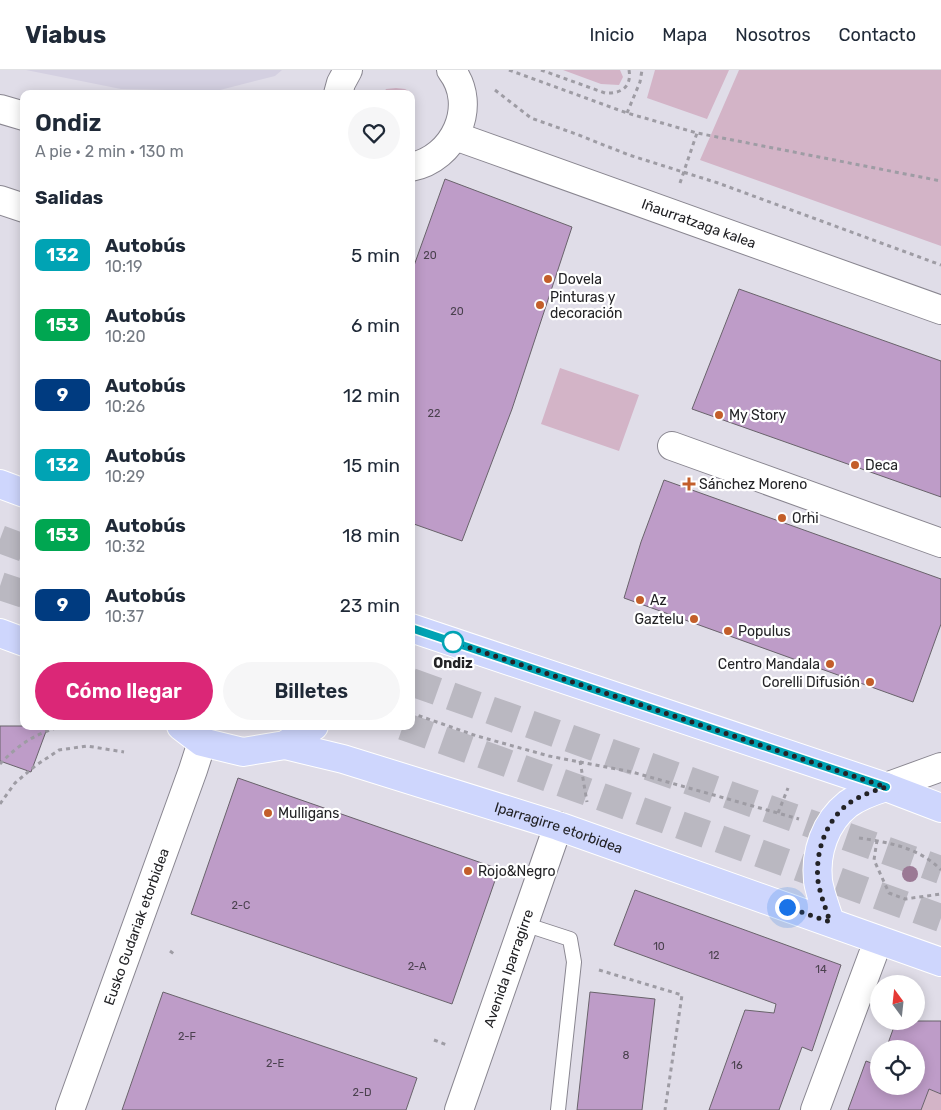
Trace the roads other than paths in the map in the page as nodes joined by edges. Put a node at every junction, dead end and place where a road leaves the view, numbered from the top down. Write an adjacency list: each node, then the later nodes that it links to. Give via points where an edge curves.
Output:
1 (348, 70): 3 (street)
2 (452, 70): 6 (street, via 463,96 462,117)
3 (339, 90)
4 (0, 110): 5 (street)
5 (20, 115)
6 (455, 136): 7 (street, via 441,153); 10 (street, Iñaurratzaga kalea)
7 (415, 165)
8 (0, 200): 9 (street)
9 (20, 207)
10 (941, 310)
11 (672, 446): 14 (street)
12 (0, 484): 13 (main road)
13 (20, 492)
14 (941, 543)
15 (415, 629): 22 (main road)
16 (0, 633): 17 (main road)
17 (20, 640)
18 (308, 730): 20 (main road)
19 (191, 734): 20 (main road, via 243,752); 29 (street, Eusko Gudariak etorbidea, via 193,770)
20 (285, 745): 24 (main road, Iparragirre etorbidea, via 343,759)
21 (941, 767): 22 (street)
22 (886, 787): 23 (main road); 25 (main road, via 847,805 832,821 822,840 817,861 818,882)
23 (941, 808)
24 (558, 826): 25 (main road, Iparragirre etorbidea); 26 (street, Avenida Iparragirre)
25 (830, 922): 27 (main road, Iparragirre etorbidea)
26 (524, 924): 30 (street, Avenida Iparragirre); 31 (lane, via 570,939 574,962)
27 (878, 941): 28 (main road, Iparragirre etorbidea); 32 (street)
28 (934, 960)
29 (70, 1110)
30 (459, 1110)
31 (558, 1110)
32 (815, 1110)

